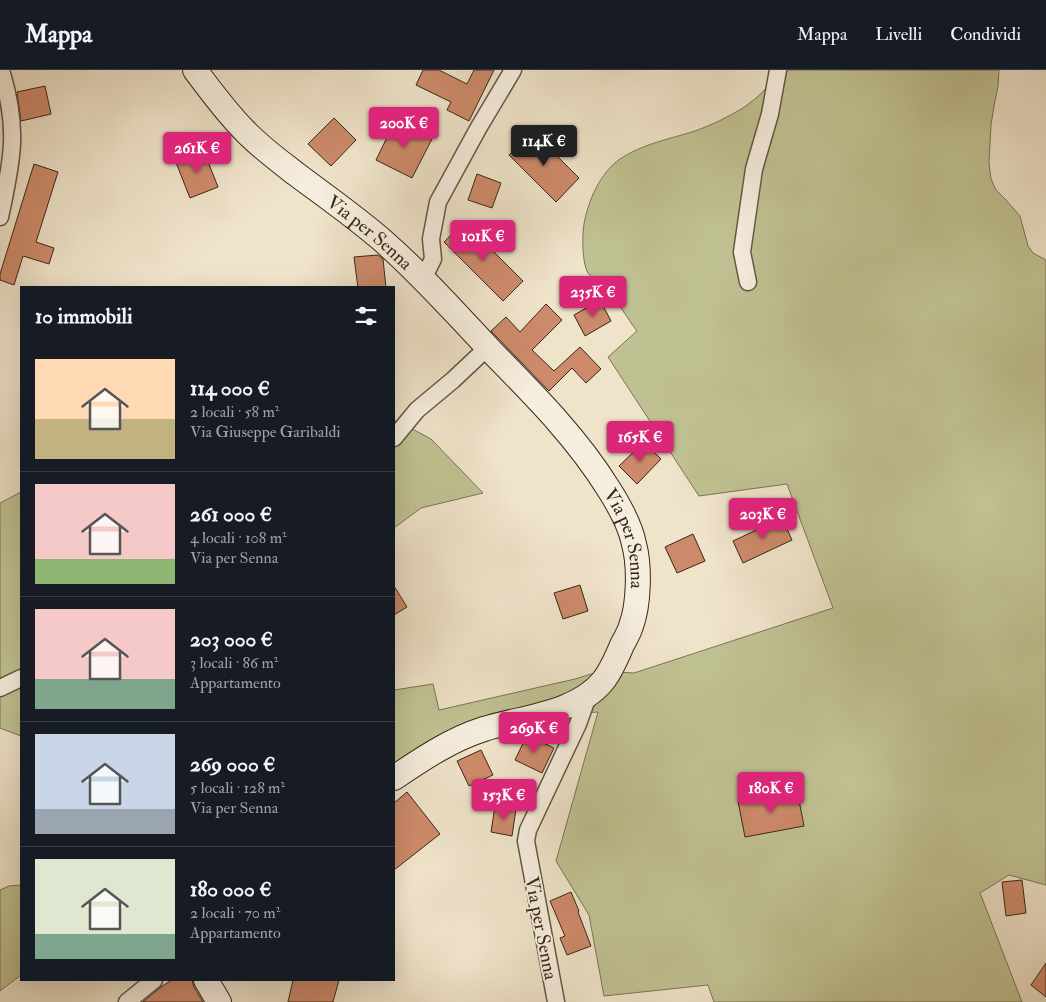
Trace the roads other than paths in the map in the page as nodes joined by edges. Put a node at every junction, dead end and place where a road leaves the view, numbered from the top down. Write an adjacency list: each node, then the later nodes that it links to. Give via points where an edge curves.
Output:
1 (1, 70): 5 (street, via 6,86 12,144)
2 (195, 70): 6 (street, Via per Senna, via 218,101 269,154 382,240)
3 (512, 70): 6 (street, via 438,202 431,239 433,259)
4 (778, 70): 7 (street, via 770,114 754,169 742,252)
5 (0, 217)
6 (423, 280): 8 (street, Via per Senna)
7 (748, 282)
8 (488, 347): 9 (street, via 417,410); 12 (street, Via per Senna, via 586,456 616,500 635,545 637,601 632,625 603,681)
9 (395, 437)
10 (20, 678): 11 (street)
11 (0, 688)
12 (588, 696): 13 (street, via 557,709 483,729 450,744); 18 (street, Via per Senna, via 526,841)
13 (395, 777)
14 (153, 981): 16 (street)
15 (207, 981): 17 (street)
16 (127, 1002)
17 (218, 1002)
18 (556, 1002)

